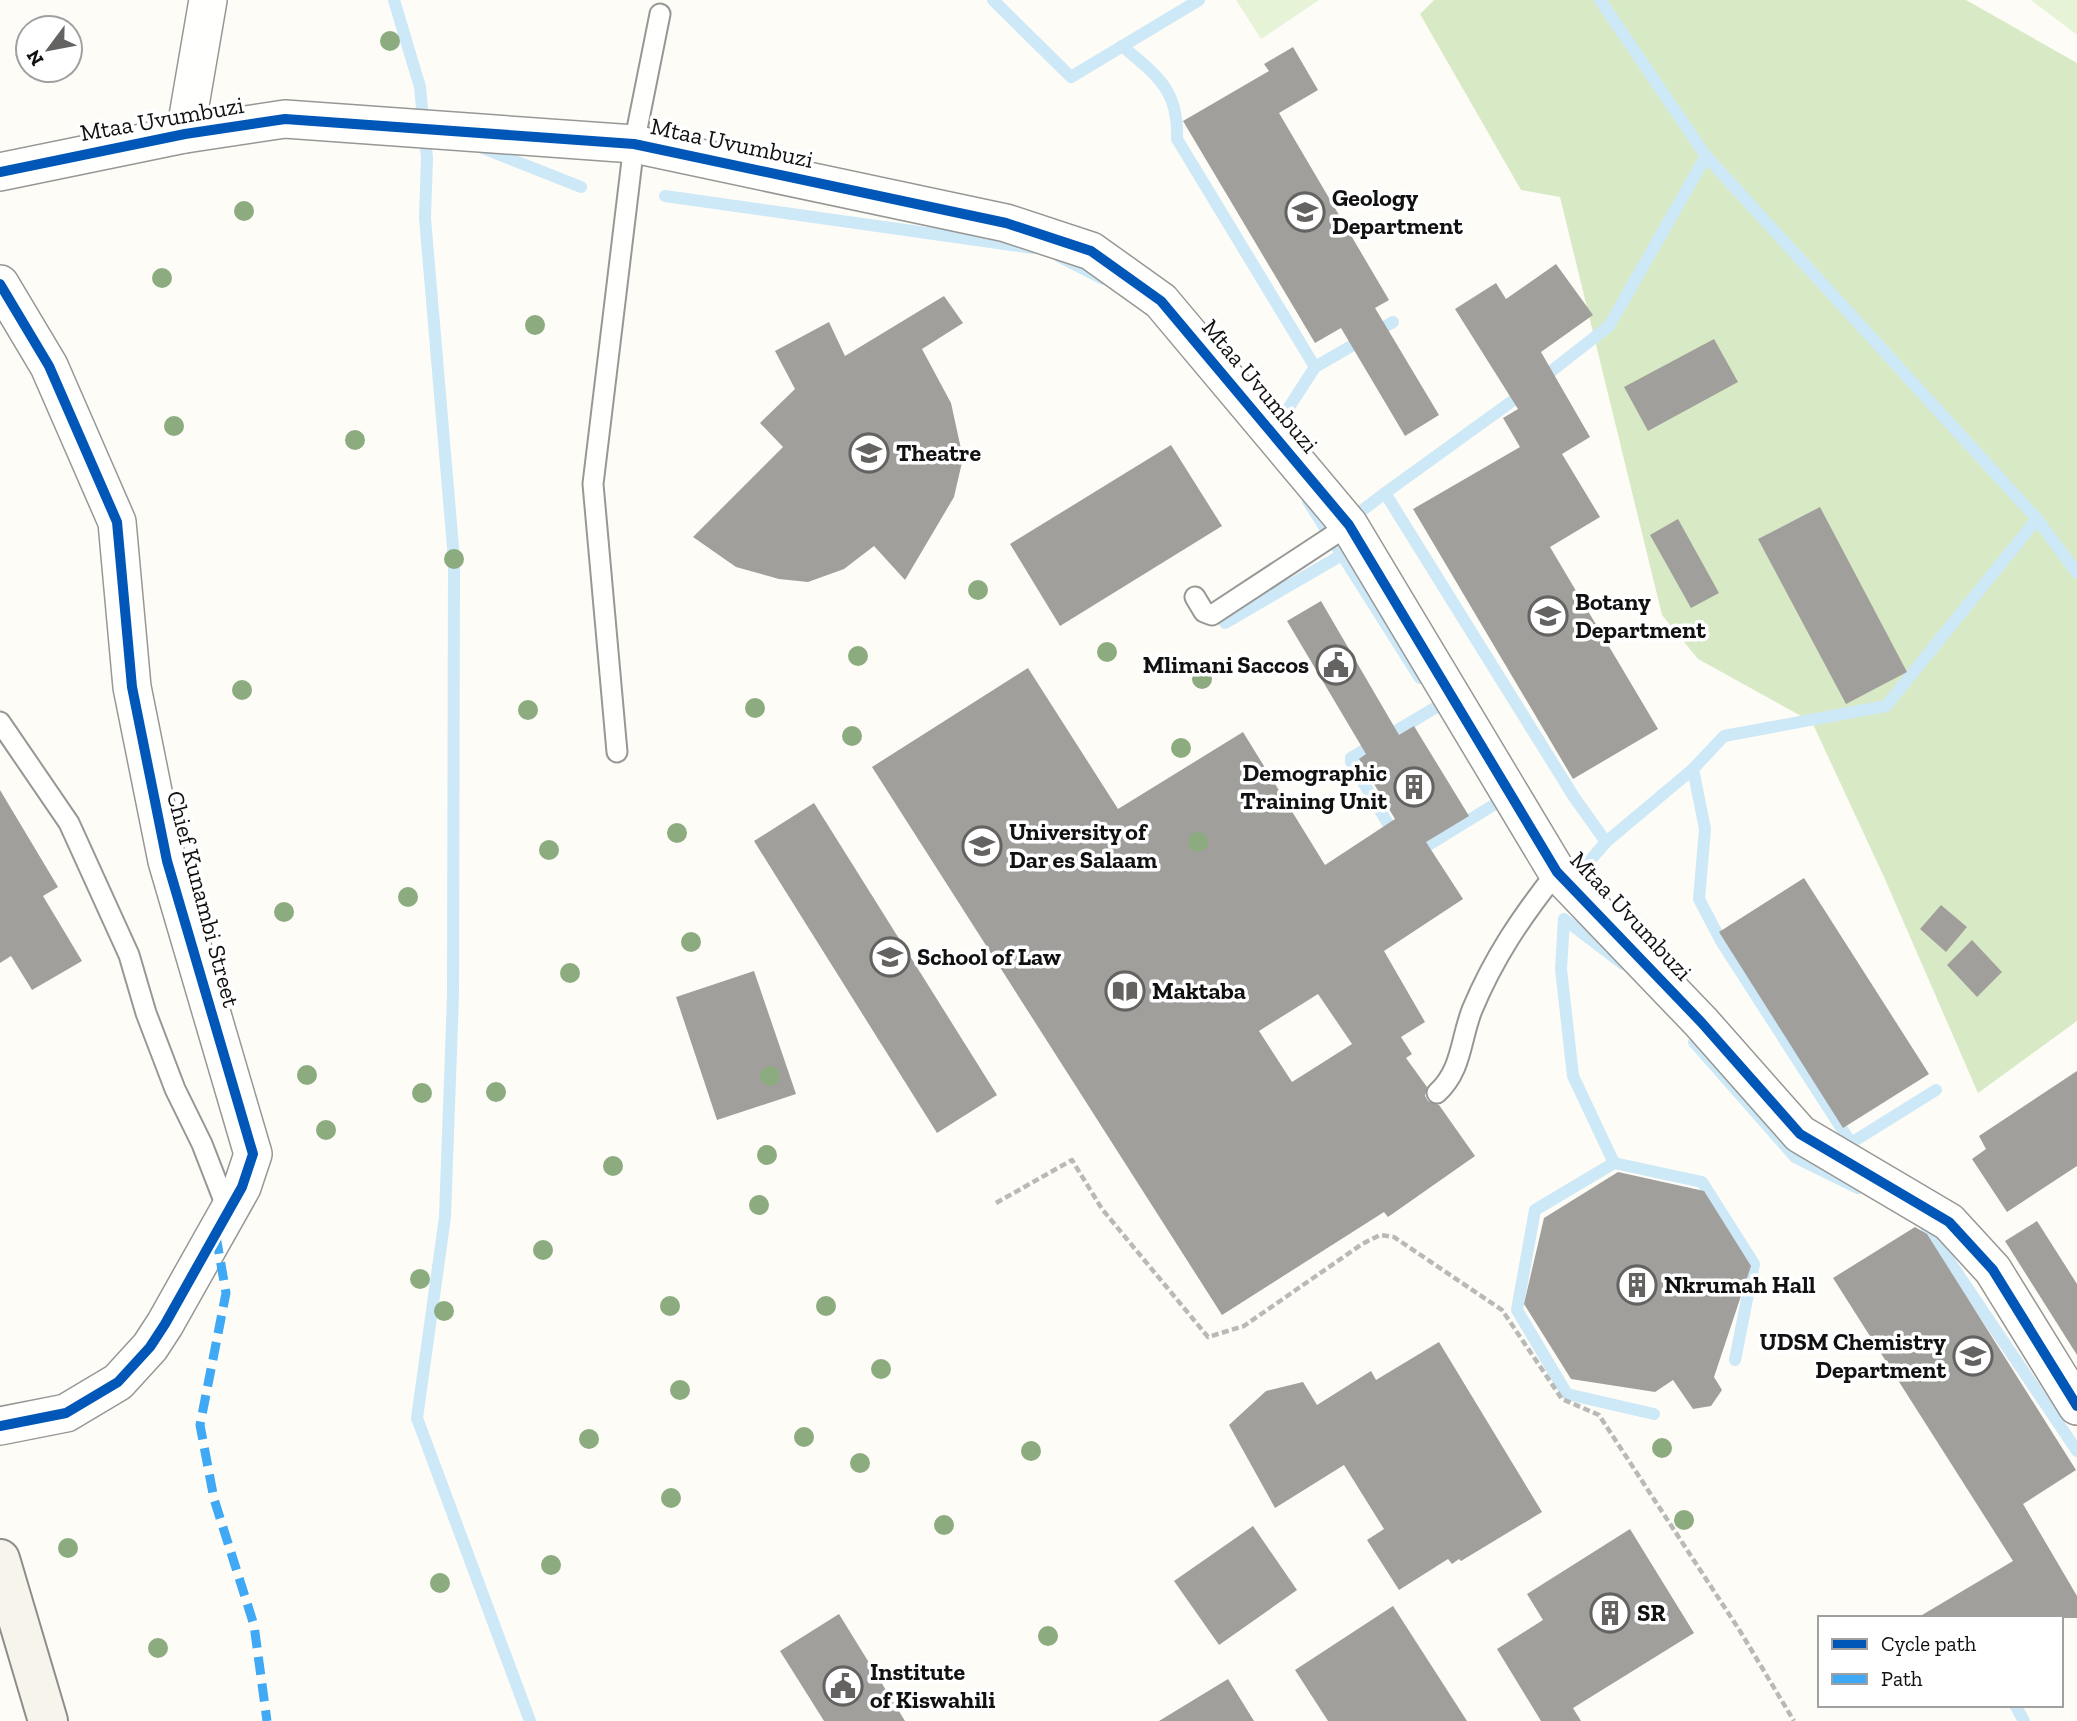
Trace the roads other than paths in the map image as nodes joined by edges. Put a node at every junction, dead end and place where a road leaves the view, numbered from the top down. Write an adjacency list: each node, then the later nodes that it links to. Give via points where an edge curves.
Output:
1 (208, 0): 3 (street)
2 (660, 14): 4 (lane)
3 (185, 134): 4 (street, Mtaa Uvumbuzi, via 285,119); 5 (street, Mtaa Uvumbuzi)
4 (634, 144): 7 (street, Mtaa Uvumbuzi, via 1006,223 1091,251 1161,301); 10 (lane, via 593,484)
5 (0, 172)
6 (0, 284): 13 (street, Chief Kunambi Street, via 49,366 117,522 132,687 167,861 253,1154)
7 (1349, 526): 8 (lane, via 1212,615 1204,612); 11 (street, Mtaa Uvumbuzi)
8 (1195, 597)
9 (0, 722): 13 (lane, via 69,823 129,956 175,1089)
10 (617, 752)
11 (1557, 872): 12 (lane, via 1515,924 1472,1011 1452,1080); 14 (street, Mtaa Uvumbuzi, via 1700,1021 1800,1134 1949,1222 1993,1270)
12 (1437, 1093)
13 (228, 1211): 15 (street, Chief Kunambi Street, via 165,1324 118,1382 65,1413)
14 (2077, 1406)
15 (0, 1426)
16 (0, 1559): 17 (street)
17 (48, 1721)

